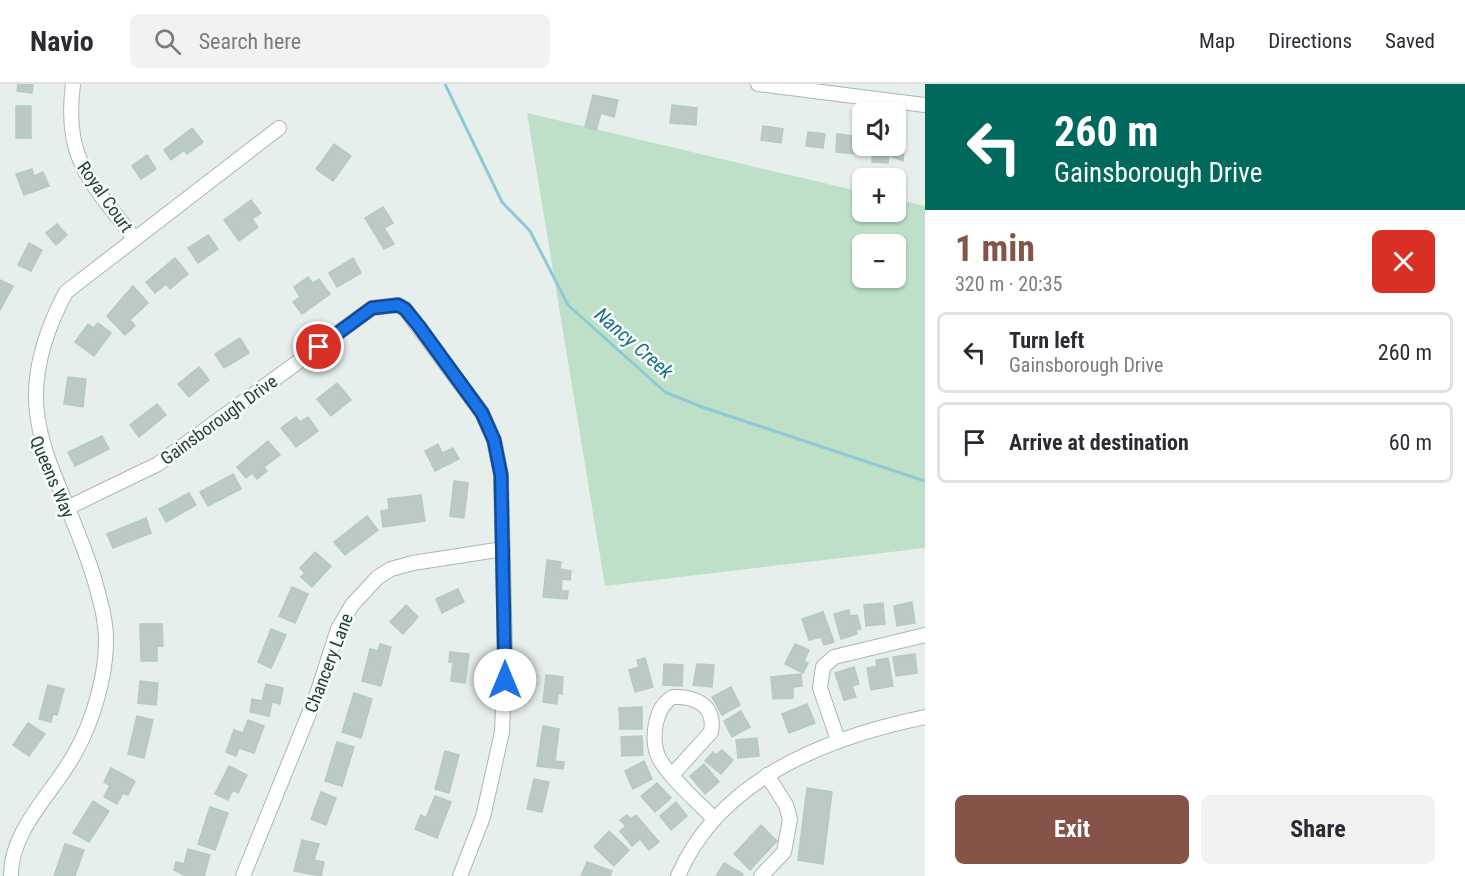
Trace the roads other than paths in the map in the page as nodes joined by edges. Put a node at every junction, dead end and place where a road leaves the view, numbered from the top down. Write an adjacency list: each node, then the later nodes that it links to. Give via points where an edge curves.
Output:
1 (73, 84): 6 (street, Royal Court, via 69,113 79,163)
2 (758, 84): 3 (street)
3 (838, 89): 4 (street)
4 (925, 105)
5 (279, 128): 6 (street, Queens Way)
6 (134, 238): 7 (street, Queens Way, via 66,292 49,318 35,352 28,380 27,409 35,442)
7 (65, 509): 8 (street, Gainsborough Drive, via 158,464 372,308 398,305 418,325 482,413 494,440 501,475); 15 (street, Queens Way, via 95,584 105,621 106,646 91,717 76,753 23,832)
8 (503, 549): 16 (street, Chancery Lane, via 392,569 378,577 352,605 338,629 318,694); 17 (street, Gainsborough Drive, via 506,657 502,732 483,817)
9 (925, 635): 11 (street, via 834,657 822,667 820,688)
10 (925, 717): 11 (street)
11 (838, 740): 13 (street)
12 (673, 774): 12 (street, via 658,753 657,712 673,697 694,698 708,710 711,732); 14 (street)
13 (767, 775): 14 (street); 19 (street, via 790,819 784,852)
14 (714, 819): 18 (street)
15 (11, 876)
16 (243, 876)
17 (460, 876)
18 (678, 876)
19 (761, 876)

